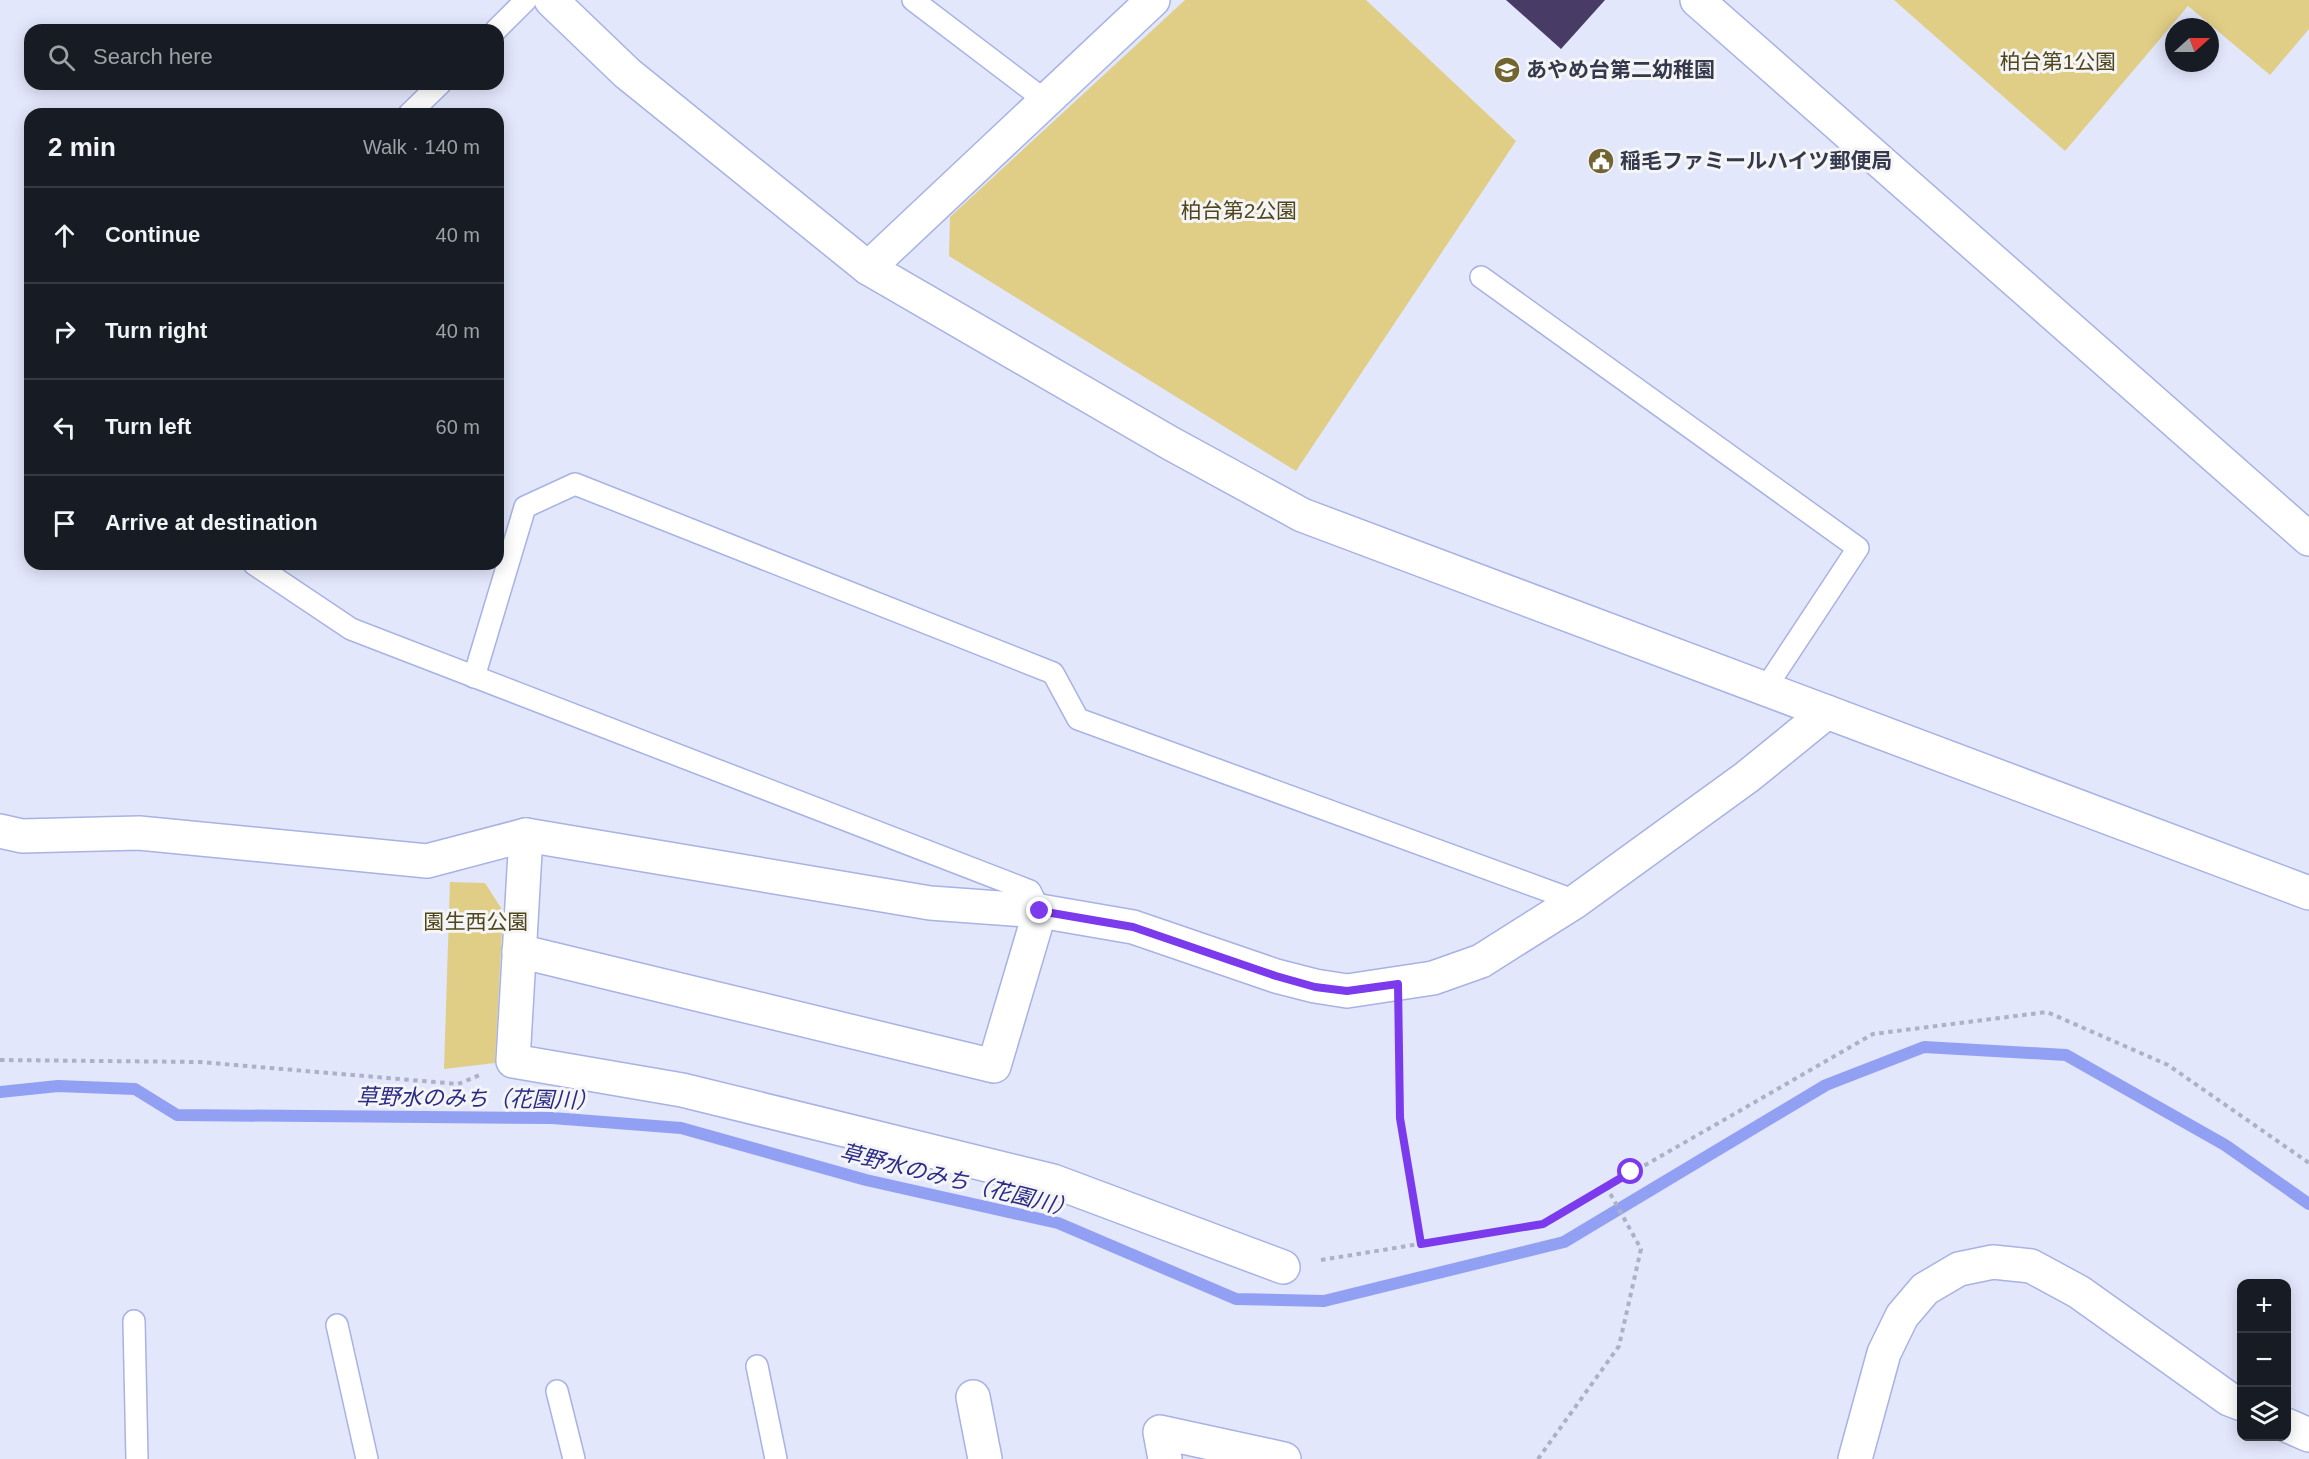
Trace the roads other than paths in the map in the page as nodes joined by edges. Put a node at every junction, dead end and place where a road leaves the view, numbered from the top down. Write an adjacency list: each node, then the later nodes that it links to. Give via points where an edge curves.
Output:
1 (526, 0): 6 (lane)
2 (551, 0): 10 (street, via 627,73)
3 (913, 0): 8 (lane)
4 (1153, 0): 8 (street)
5 (1697, 0): 12 (street)
6 (502, 24)
7 (434, 90): 9 (lane)
8 (1046, 101): 10 (street)
9 (415, 108)
10 (868, 268): 15 (street, via 1302,515)
11 (1481, 277): 15 (lane, via 1858,548)
12 (2309, 539)
13 (263, 570): 14 (lane, via 351,629)
14 (474, 677): 20 (lane, via 525,507 575,484 1053,673 1078,719); 21 (lane, via 1030,891)
15 (1765, 689): 16 (street)
16 (1827, 712): 19 (street); 20 (street, via 1747,777)
17 (0, 831): 18 (street, via 22,836 139,833 428,861)
18 (526, 835): 21 (street, via 930,903); 22 (street)
19 (2309, 892)
20 (1576, 901): 21 (street, via 1480,961 1433,978 1347,991 1276,976 1133,927)
21 (1040, 911): 22 (street, via 994,1066)
22 (519, 951): 23 (street, via 513,1062 682,1090 1053,1181)
23 (1283, 1266)
24 (134, 1321): 33 (lane)
25 (337, 1325): 34 (lane)
26 (757, 1366): 36 (lane)
27 (557, 1391): 35 (lane)
28 (973, 1397): 37 (street)
29 (2237, 1402): 32 (street, via 2079,1292 2031,1266 1994,1262 1959,1269 1925,1289 1902,1316 1884,1353)
30 (2291, 1427): 31 (street)
31 (2309, 1435)
32 (1857, 1458)
33 (137, 1459)
34 (367, 1459)
35 (574, 1459)
36 (776, 1459)
37 (985, 1459)
38 (1165, 1459): 39 (street, via 1160,1432)
39 (1284, 1459)

